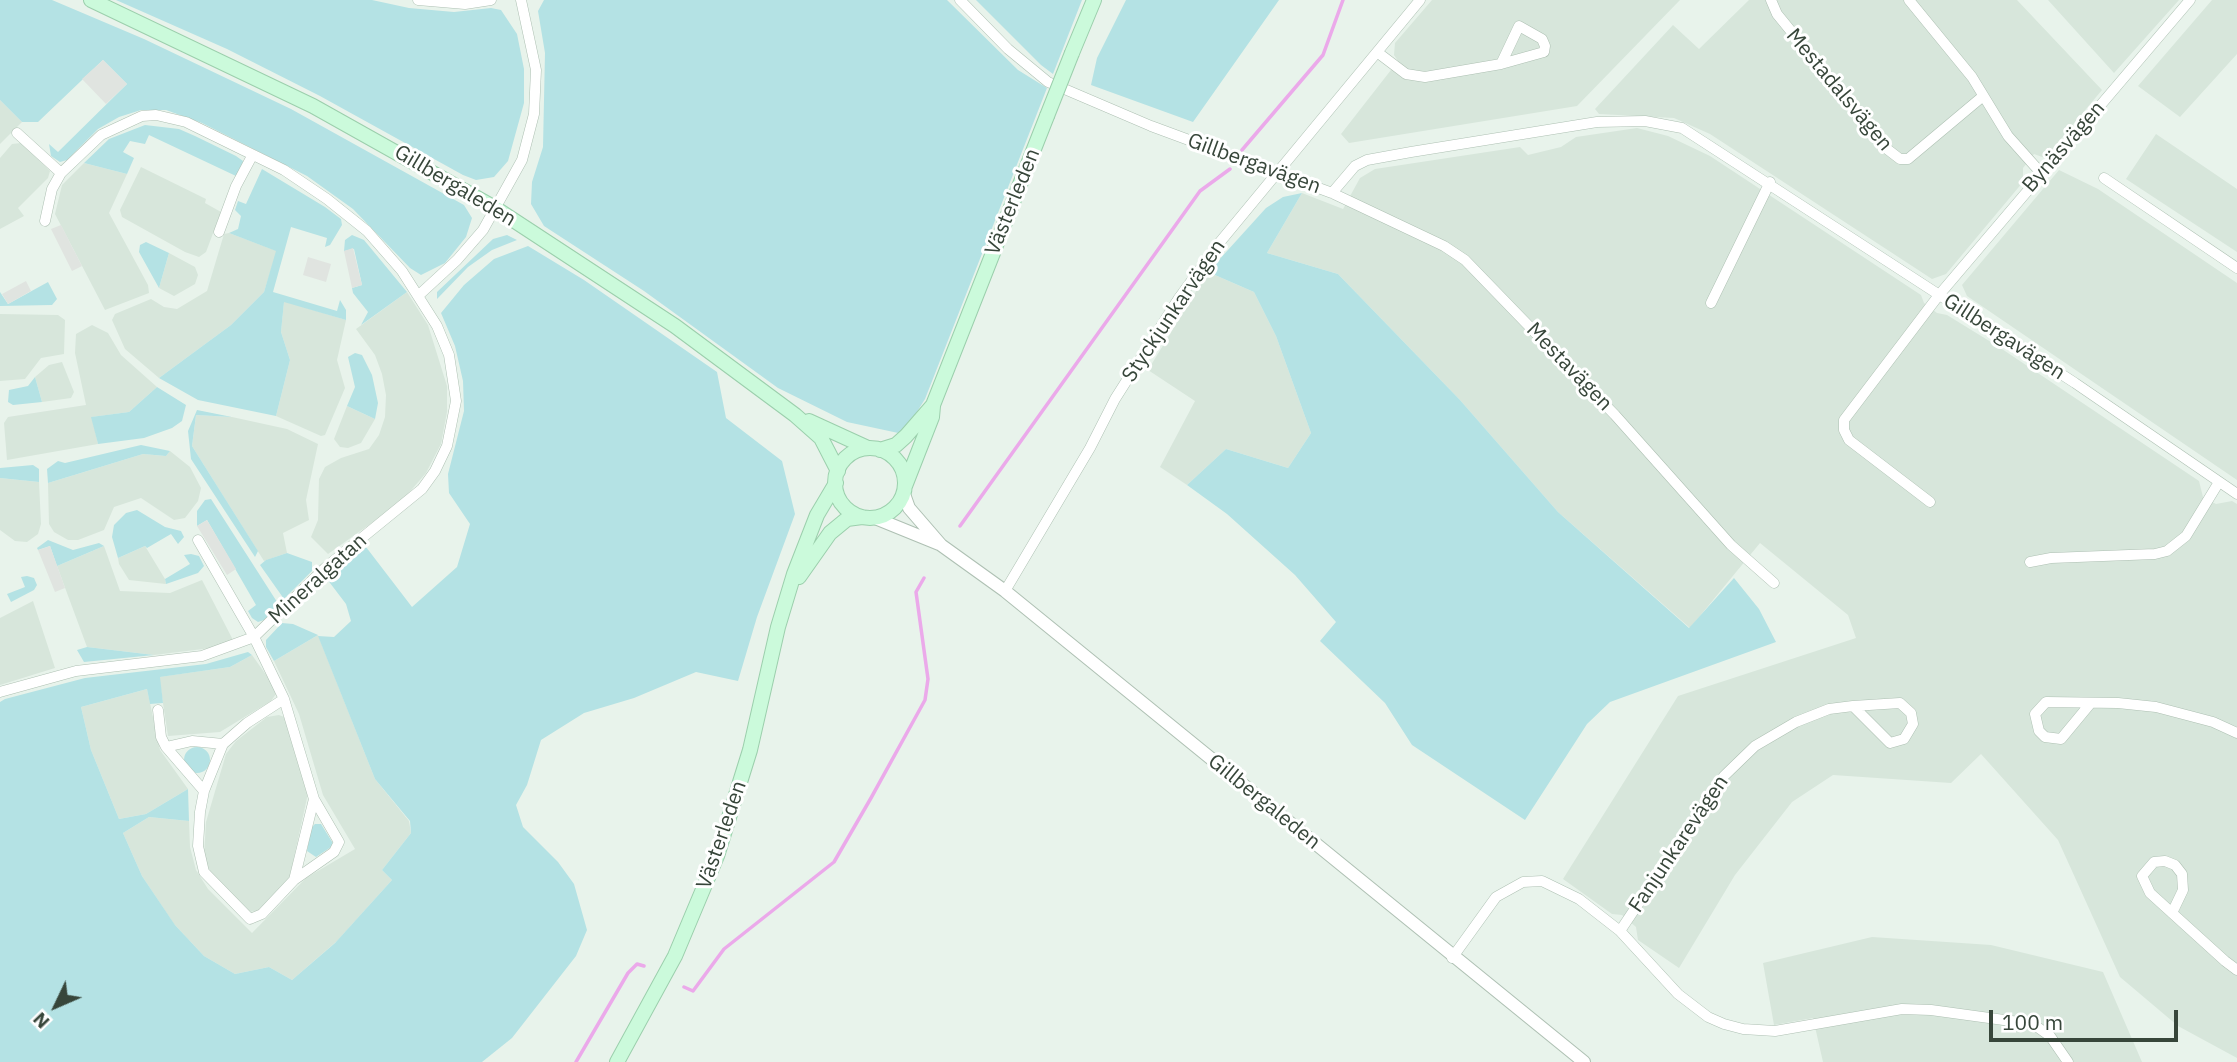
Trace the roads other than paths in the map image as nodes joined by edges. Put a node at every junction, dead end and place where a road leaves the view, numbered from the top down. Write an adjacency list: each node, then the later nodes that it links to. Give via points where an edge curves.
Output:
1 (91, 0): 22 (main road, Gillbergaleden, via 313,106)
2 (418, 0): 3 (street, via 465,4)
3 (491, 0)
4 (521, 0): 22 (street, via 536,70 534,114 522,160)
5 (960, 0): 18 (street, Gillbergavägen, via 1048,82)
6 (1094, 0): 29 (main road, Västerleden, bridge)
7 (1419, 0): 11 (street, Styckjunkarvägen)
8 (1771, 0): 13 (street, Mestadalsvägen, via 1777,14 1900,159 1908,159)
9 (1909, 0): 13 (street, via 1972,77)
10 (2190, 0): 17 (street, Bynäsvägen)
11 (1377, 52): 12 (street, via 1416,77); 18 (street, Styckjunkarvägen)
12 (1501, 64): 12 (street, via 1544,52 1542,39 1520,26)
13 (1982, 97): 17 (street)
14 (17, 133): 16 (street)
15 (252, 156): 16 (street, Mineralgatan, via 186,122 142,116 101,135); 24 (street); 26 (street, Mineralgatan, via 284,170 367,231)
16 (61, 173): 23 (street, Mineralgatan)
17 (2041, 173): 27 (street, Bynäsvägen)
18 (1277, 175): 21 (street, Gillbergavägen); 42 (street, Styckjunkarvägen, via 1220,242 1144,351)
19 (2104, 178): 25 (street)
20 (1770, 182): 21 (street, Gillbergavägen, via 1682,128 1624,120 1367,160 1348,173); 27 (street, Gillbergavägen); 28 (street)
21 (1332, 193): 41 (street, Mestavägen, via 1465,260 1615,415 1731,545)
22 (495, 208): 26 (street, via 472,244); 30 (main road, Gillbergaleden, via 675,326)
23 (45, 221)
24 (219, 232)
25 (2237, 268)
26 (419, 295): 44 (street, Mineralgatan, via 437,326 454,379 453,425 435,471 406,504 325,569)
27 (1938, 295): 33 (street, Gillbergavägen); 36 (street, Bynäsvägen, via 1844,420 1849,440)
28 (1712, 303)
29 (933, 405): 31 (main road, Västerleden, via 902,439); 34 (main road, Västerleden)
30 (795, 415): 31 (main road, Gillbergaleden); 32 (main road, Gillbergaleden, via 821,438)
31 (874, 449): 32 (main road, via 849,455); 34 (main road, via 891,455 901,467)
32 (837, 477): 37 (main road, via 845,507); 43 (main road, Västerleden, via 817,515)
33 (2219, 482): 35 (street, Gillbergavägen); 40 (street, via 2186,536 2167,551)
34 (904, 490): 37 (main road, via 893,510); 39 (street, Gillbergaleden, via 909,508)
35 (2237, 494)
36 (1930, 502)
37 (868, 517): 39 (street, Gillbergaleden); 43 (main road, Västerleden, via 847,519 830,533)
38 (198, 540): 44 (street)
39 (942, 545): 42 (street, Gillbergaleden)
40 (2030, 562)
41 (1774, 583)
42 (1005, 592): 58 (street, Gillbergaleden)
43 (789, 593): 61 (main road, Västerleden, via 747,762 717,856 675,956)
44 (254, 637): 45 (street, Mineralgatan, via 202,656 76,671); 46 (street)
45 (0, 692)
46 (284, 699): 51 (street); 54 (street)
47 (2090, 704): 47 (street, via 2046,702 2035,714 2039,731 2045,737 2061,739); 50 (street, via 2156,707)
48 (1853, 706): 48 (street, Fanjunkarevägen, via 1900,703 1911,713 1913,724 1903,739 1890,743); 57 (street, Fanjunkarevägen, via 1829,709 1796,722 1739,760)
49 (158, 710): 52 (street)
50 (2237, 733)
51 (223, 744): 52 (street, via 192,741); 53 (street)
52 (166, 747): 53 (street)
53 (204, 790): 55 (street, via 199,859 212,884 244,915 256,918)
54 (314, 799): 55 (street); 55 (street, via 339,842 338,848)
55 (294, 880)
56 (2172, 913): 56 (street, via 2143,884 2142,876 2154,862 2165,860 2182,874 2183,890); 59 (street)
57 (1620, 931): 58 (street, Fanjunkarevägen, via 1559,887 1542,881 1523,882 1496,897); 60 (street, Fanjunkarevägen, via 1693,1006 1707,1017 1743,1029 1775,1031 1902,1009 1931,1010 2033,1024 2050,1036)
58 (1452, 958): 62 (street, Gillbergaleden)
59 (2237, 970)
60 (2064, 1060)
61 (617, 1062)
62 (1584, 1062)

